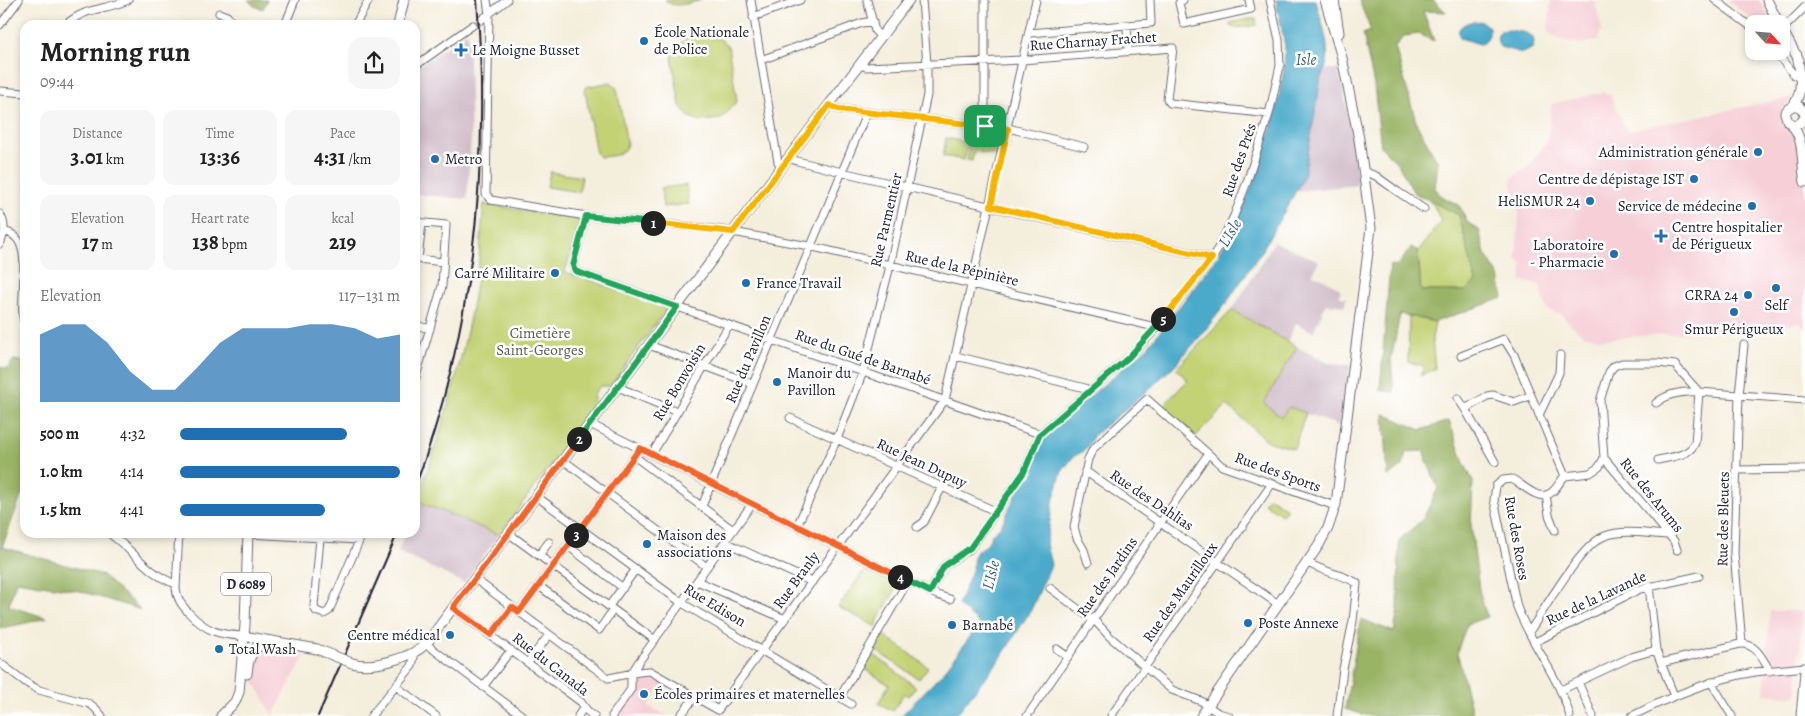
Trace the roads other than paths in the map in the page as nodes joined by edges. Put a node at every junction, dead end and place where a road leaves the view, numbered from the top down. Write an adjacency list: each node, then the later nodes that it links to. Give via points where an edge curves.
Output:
1 (20, 0): 36 (street)
2 (128, 0): 28 (street, via 86,11)
3 (295, 0): 30 (street)
4 (369, 0): 31 (street)
5 (404, 0): 32 (main road)
6 (486, 0): 24 (street)
7 (507, 0): 24 (street)
8 (750, 0): 26 (street)
9 (800, 0): 26 (street)
10 (867, 0): 34 (street)
11 (909, 0): 40 (main road)
12 (922, 0): 48 (street, Rue Parmentier)
13 (985, 0): 46 (street)
14 (1036, 0): 39 (street)
15 (1150, 0): 38 (street, via 1152,23)
16 (1183, 0): 17 (street, via 1179,3 1184,24 1251,9)
17 (1249, 0)
18 (1270, 0): 57 (street, Rue des Prés, via 1280,40 1280,66)
19 (1715, 0): 35 (street)
20 (1767, 0): 25 (main road)
21 (1330, 1): 66 (main road, via 1359,139)
22 (1805, 6): 27 (street)
23 (219, 13): 29 (street)
24 (488, 14): 33 (street); 73 (street, Rue de la Pépinière, via 486,194 495,201)
25 (1775, 15)
26 (753, 17): 43 (street)
27 (1790, 19)
28 (72, 20)
29 (230, 20)
30 (287, 20)
31 (358, 20)
32 (399, 20)
33 (481, 20)
34 (873, 21): 40 (street, via 875,31); 43 (street)
35 (1745, 22)
36 (0, 25)
37 (473, 25): 47 (street)
38 (1127, 25): 39 (street); 42 (street)
39 (1029, 33): 44 (street)
40 (881, 37): 49 (main road)
41 (1790, 43): 50 (main road)
42 (1128, 51): 44 (street, Rue Charnay Frachet); 57 (street, Rue Charnay Frachet, via 1173,48 1170,102)
43 (761, 60): 65 (street, via 778,162)
44 (1023, 60): 46 (street, Rue Charnay Frachet); 62 (street)
45 (1782, 60): 50 (street, via 1791,72)
46 (985, 61): 48 (street, Rue Charnay Frachet); 61 (street)
47 (420, 62)
48 (927, 64): 49 (street, Rue Charnay Frachet); 58 (street, Rue Parmentier, via 928,86)
49 (860, 65): 54 (main road)
50 (1804, 78): 55 (main road)
51 (1805, 90): 59 (main road)
52 (0, 91): 53 (street)
53 (20, 93)
54 (829, 105): 56 (street); 64 (main road)
55 (1794, 105): 59 (main road, via 1800,106); 60 (main road, via 1786,113)
56 (867, 112): 58 (street); 67 (street, Rue du Pavillon)
57 (1269, 114): 80 (street, Rue des Prés, via 1234,216)
58 (923, 118): 61 (street); 69 (street, Rue Parmentier)
59 (1805, 118): 60 (main road, via 1797,125)
60 (1791, 124): 68 (main road, via 1800,136)
61 (985, 126): 62 (street)
62 (1008, 129): 63 (street); 70 (street)
63 (1084, 147)
64 (789, 158): 65 (main road); 67 (street)
65 (782, 166): 76 (main road)
66 (1362, 171): 71 (street, via 1376,176); 137 (main road, via 1371,236)
67 (842, 172): 69 (street); 79 (street, Rue du Pavillon)
68 (1805, 182)
69 (908, 187): 70 (street); 83 (street, Rue Parmentier)
70 (991, 206): 80 (street); 84 (street)
71 (1424, 209)
72 (0, 214): 75 (street)
73 (586, 216): 76 (street, Rue de la Pépinière); 85 (street, Rue du Gué de Barnabé, via 573,266 575,271)
74 (420, 222): 82 (street, via 446,226)
75 (4, 232): 77 (street); 78 (street, via 16,237)
76 (733, 232): 79 (street, Rue de la Pépinière); 85 (main road)
77 (0, 244)
78 (20, 245)
79 (809, 246): 83 (street, Rue de la Pépinière); 90 (street, Rue du Pavillon)
80 (1212, 258): 89 (street, Rue des Prés)
81 (420, 259): 82 (street)
82 (443, 262): 88 (street, via 442,286)
83 (890, 266): 84 (street, Rue de la Pépinière); 98 (street, Rue Parmentier)
84 (972, 285): 89 (street, Rue de la Pépinière, via 1151,326); 94 (street)
85 (677, 307): 86 (street, Rue du Gué de Barnabé); 91 (main road)
86 (729, 325): 90 (street, Rue du Gué de Barnabé); 97 (street, Rue Bonvoisin)
87 (420, 326): 88 (street)
88 (430, 329): 96 (street)
89 (1155, 330): 101 (street, Rue des Prés)
90 (771, 340): 98 (street, Rue du Gué de Barnabé); 99 (street, Rue du Pavillon)
91 (649, 345): 97 (street); 100 (main road)
92 (1744, 345): 103 (street, Rue des Bleuets)
93 (1560, 355): 111 (street, via 1559,373)
94 (956, 356): 101 (street, via 1085,388); 106 (street)
95 (1461, 356): 104 (street, via 1504,339)
96 (420, 363)
97 (705, 366): 99 (street); 110 (street, Rue Bonvoisin)
98 (864, 372): 106 (street, Rue du Gué de Barnabé); 115 (street, Rue Parmentier)
99 (753, 384): 129 (street, Rue du Pavillon)
100 (618, 387): 110 (street); 113 (main road)
101 (1088, 392): 114 (street, Rue des Prés)
102 (1699, 392): 103 (street); 108 (street, via 1664,397); 120 (street, via 1675,365 1622,363 1614,366 1600,402); 122 (street, via 1692,449)
103 (1739, 395): 107 (street); 126 (street, Rue des Bleuets)
104 (1530, 396): 109 (street, via 1514,402 1499,396 1487,396); 111 (street)
105 (1458, 398): 109 (street)
106 (946, 400): 114 (street, Rue du Gué de Barnabé); 124 (street, Rue Branly)
107 (1805, 400)
108 (1656, 403)
109 (1465, 409): 123 (street)
110 (677, 412): 117 (street, Rue Bonvoisin)
111 (1539, 415): 128 (street)
112 (790, 418): 115 (street, Rue Jean Dupuy)
113 (590, 424): 116 (street); 121 (main road)
114 (1040, 434): 138 (street, Rue des Prés, via 1024,472)
115 (837, 439): 124 (street, Rue Jean Dupuy); 140 (street, Rue Parmentier)
116 (640, 448): 117 (street); 119 (street)
117 (652, 454): 129 (street)
118 (1208, 454): 127 (street, Rue des Sports, via 1147,399 1093,449); 130 (street, Rue des Sports, via 1222,466); 139 (street, Rue des Jardins)
119 (634, 456): 132 (street); 136 (street)
120 (1604, 458): 128 (street, via 1590,473); 146 (street, Rue des Arums)
121 (563, 460): 132 (street); 133 (main road)
122 (1658, 460)
123 (1495, 462)
124 (896, 466): 131 (street, Rue Jean Dupuy); 155 (street, Rue Branly)
125 (1805, 469): 126 (street)
126 (1737, 470): 190 (street, Rue des Bleuets, via 1734,553)
127 (1085, 471): 139 (street, Rue des Dahlias); 160 (street, via 1074,527)
128 (1565, 476): 134 (street)
129 (711, 483): 135 (street); 136 (street, Rue du Pavillon)
130 (1271, 484): 137 (street, Rue des Sports); 158 (street, Rue des Maurilloux)
131 (942, 487): 138 (street, Rue Jean Dupuy); 141 (street, via 924,522)
132 (607, 493): 142 (street); 162 (street)
133 (536, 496): 142 (street, Rue Edison); 145 (main road)
134 (1546, 496): 144 (street); 184 (street, Rue des Roses, via 1534,494 1512,479 1500,482 1495,492 1514,595)
135 (752, 504): 140 (street); 143 (street)
136 (702, 506): 143 (street)
137 (1335, 506): 159 (main road, via 1328,528)
138 (995, 511): 174 (street, Rue des Prés, via 970,548 944,566)
139 (1161, 523): 158 (street, Rue des Dahlias); 183 (street, Rue des Jardins)
140 (798, 526): 155 (street)
141 (917, 526)
142 (581, 529): 154 (street); 163 (street, Rue Edison)
143 (733, 530): 153 (street)
144 (1555, 530)
145 (508, 533): 157 (street); 165 (main road)
146 (1667, 535): 156 (street, Rue des Arums); 184 (street, via 1619,533 1606,535 1594,542 1582,554)
147 (114, 538): 169 (street)
148 (179, 538): 169 (street)
149 (248, 538): 187 (main road, D 6089)
150 (320, 538): 151 (street); 151 (street, via 314,606 322,613 329,611)
151 (359, 540)
152 (549, 542): 157 (street)
153 (725, 542): 162 (street); 168 (street)
154 (568, 546): 161 (street); 172 (street)
155 (838, 546): 167 (street); 168 (street, Rue Branly)
156 (1677, 550)
157 (539, 555): 161 (street)
158 (1218, 562): 177 (street, Rue des Dahlias); 204 (street, Rue des Maurilloux)
159 (1307, 562): 177 (main road); 234 (street, via 1346,576 1357,584 1354,621)
160 (1088, 564)
161 (553, 566): 170 (street); 180 (street)
162 (707, 568): 166 (street)
163 (636, 569): 172 (street); 176 (street, Rue Edison)
164 (1699, 576): 171 (street, Rue de la Lavande)
165 (475, 578): 178 (street); 179 (main road)
166 (697, 581): 176 (street); 182 (street)
167 (908, 581): 174 (street); 216 (street)
168 (812, 582): 182 (street, Rue Branly)
169 (176, 584): 187 (street, via 176,595 181,604 203,626 215,632)
170 (539, 586): 180 (street, via 598,630); 181 (street)
171 (1649, 586): 189 (street, Rue de la Lavande); 197 (street)
172 (622, 588): 180 (street)
173 (1050, 588): 183 (street)
174 (930, 592): 175 (street)
175 (950, 600)
176 (682, 602): 188 (street); 196 (street, Rue Edison)
177 (1278, 604): 218 (main road)
178 (512, 607): 181 (street); 185 (street)
179 (453, 608): 185 (street, Rue du Canada); 192 (main road)
180 (611, 608): 188 (street)
181 (519, 612): 186 (street)
182 (785, 619): 196 (street, Rue Branly)
183 (1094, 620): 199 (street, Rue des Jardins); 204 (street)
184 (1529, 632): 189 (street, Rue des Roses)
185 (491, 635): 195 (street, Rue du Canada)
186 (549, 635): 200 (street); 207 (street, via 608,678)
187 (244, 636): 191 (main road); 193 (main road, via 248,642); 210 (main road, D 6089)
188 (655, 640): 207 (street)
189 (1535, 642): 213 (street, Rue des Roses)
190 (1742, 643): 202 (street); 205 (street, via 1755,648)
191 (282, 644): 193 (main road, via 268,642); 198 (main road, bridge, via 317,649 352,664 371,665)
192 (426, 644): 198 (main road); 212 (street)
193 (259, 645): 210 (main road, via 251,654)
194 (1057, 649): 199 (street)
195 (511, 650): 200 (street, Rue du Canada); 212 (street)
196 (762, 650): 215 (street, Rue Branly, via 718,710); 216 (street, Rue Edison)
197 (1656, 650): 202 (street); 208 (street, via 1631,657)
198 (413, 653): 211 (street, via 412,666)
199 (1068, 657): 230 (street, Rue des Jardins)
200 (528, 662): 219 (street, Rue du Canada, via 582,702)
201 (0, 663): 221 (street, via 34,688 90,704)
202 (1661, 663): 214 (street)
203 (1805, 667): 205 (street)
204 (1144, 668): 218 (street, via 1172,690 1201,700); 231 (street, Rue des Maurilloux)
205 (1770, 671): 209 (street)
206 (1805, 672): 239 (main road)
207 (631, 674): 215 (street, via 650,671); 228 (street, via 631,689)
208 (1578, 682): 213 (street); 236 (street)
209 (1711, 682): 214 (street); 238 (street)
210 (240, 687): 222 (main road, D 6089, via 235,702)
211 (396, 687): 223 (street); 224 (street)
212 (483, 687): 225 (street)
213 (1561, 690): 235 (street, Rue des Roses)
214 (1674, 696): 220 (street)
215 (695, 697): 229 (street)
216 (840, 697): 217 (street, Rue Edison)
217 (851, 704)
218 (1208, 706): 232 (main road); 233 (street)
219 (584, 707): 226 (street); 227 (street, Rue du Canada)
220 (1644, 713): 237 (street)
221 (102, 716)
222 (221, 716)
223 (371, 716)
224 (436, 716)
225 (523, 716)
226 (578, 716)
227 (594, 716)
228 (612, 716)
229 (680, 716)
230 (1027, 716)
231 (1111, 716)
232 (1200, 716)
233 (1229, 716)
234 (1336, 716)
235 (1570, 716)
236 (1593, 716)
237 (1632, 716)
238 (1732, 716)
239 (1801, 716)

